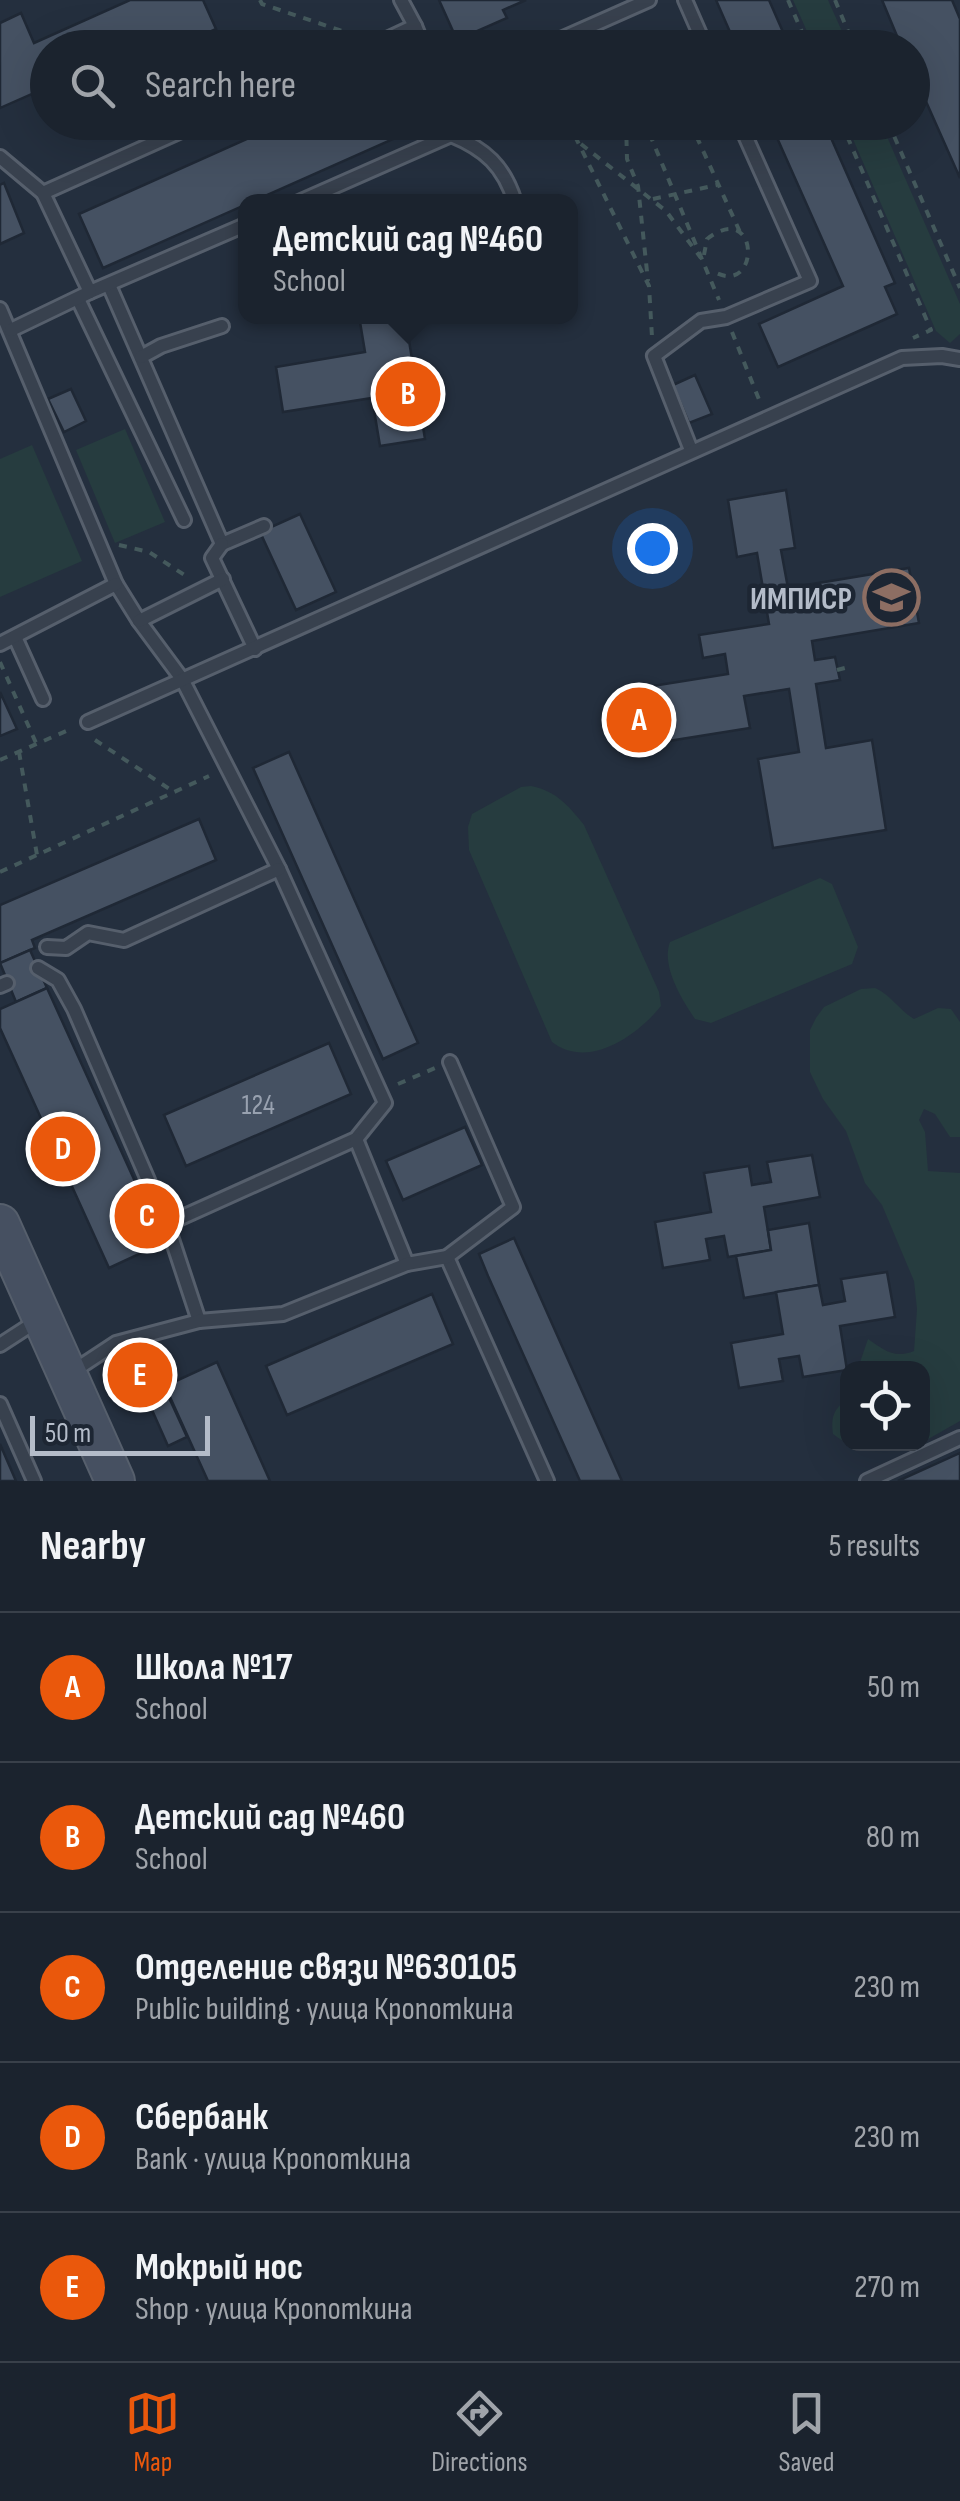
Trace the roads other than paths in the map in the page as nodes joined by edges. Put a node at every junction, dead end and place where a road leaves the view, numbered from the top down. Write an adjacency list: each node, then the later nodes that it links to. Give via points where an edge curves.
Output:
1 (401, 0): 4 (lane)
2 (648, 0): 7 (lane)
3 (685, 0): 8 (lane)
4 (415, 26): 5 (lane); 6 (lane)
5 (406, 30)
6 (417, 30)
7 (581, 30)
8 (698, 30)
9 (162, 140): 14 (lane)
10 (429, 140): 15 (lane)
11 (467, 140): 16 (lane, via 507,174)
12 (748, 140): 25 (lane, via 810,281 702,321 654,356)
13 (0, 158): 14 (lane)
14 (43, 194): 19 (lane)
15 (316, 194)
16 (513, 194)
17 (238, 228): 18 (lane)
18 (109, 284): 19 (lane); 23 (lane)
19 (84, 296): 22 (lane); 26 (lane)
20 (0, 308): 22 (lane)
21 (222, 326): 23 (lane)
22 (11, 330): 30 (lane)
23 (141, 357): 28 (lane)
24 (960, 359): 25 (lane, via 902,358)
25 (691, 450): 34 (lane)
26 (184, 520)
27 (264, 526): 28 (lane)
28 (222, 544): 29 (lane, via 212,558)
29 (223, 579): 31 (lane); 34 (lane)
30 (116, 584): 31 (lane); 32 (lane)
31 (139, 621): 35 (lane)
32 (15, 637): 33 (lane); 36 (lane)
33 (0, 644)
34 (255, 650): 35 (lane)
35 (182, 679): 37 (lane); 38 (lane)
36 (43, 699)
37 (82, 724)
38 (279, 870): 39 (lane, via 124,940 88,933 66,948); 42 (lane, via 385,1103)
39 (48, 947)
40 (38, 968): 44 (lane, via 58,980 74,1009)
41 (450, 1062): 45 (lane, via 514,1207)
42 (356, 1139): 44 (lane); 46 (lane)
43 (0, 1224): 47 (main road)
44 (167, 1224): 49 (lane)
45 (446, 1257): 46 (lane); 56 (lane)
46 (407, 1264): 49 (lane, via 283,1314)
47 (9, 1267): 48 (main road)
48 (42, 1317): 50 (lane); 51 (main road)
49 (199, 1321): 51 (lane, via 116,1343)
50 (0, 1344)
51 (66, 1375): 55 (main road)
52 (0, 1404): 54 (lane)
53 (960, 1438): 57 (lane)
54 (34, 1481)
55 (115, 1481)
56 (546, 1481)
57 (867, 1481)

